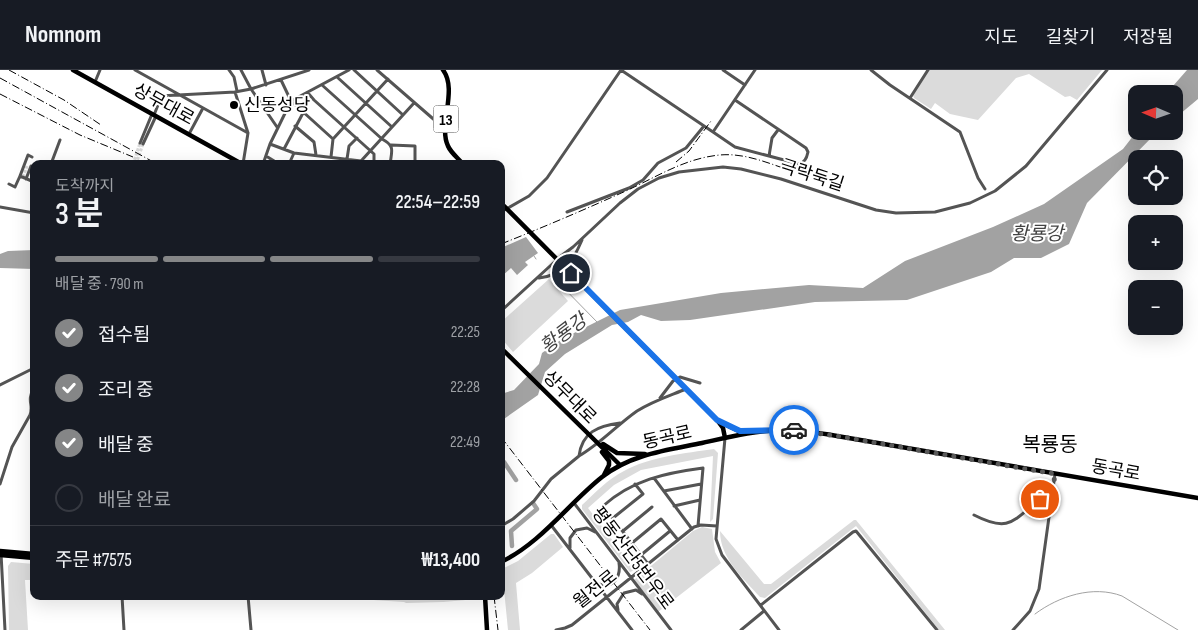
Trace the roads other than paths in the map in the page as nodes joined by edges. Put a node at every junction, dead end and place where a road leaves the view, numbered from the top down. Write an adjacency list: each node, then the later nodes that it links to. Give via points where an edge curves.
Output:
1 (73, 70): 21 (main road, 상무대로)
2 (100, 70): 21 (street)
3 (136, 70): 29 (street)
4 (229, 70): 27 (street, via 234,77)
5 (241, 70): 25 (street)
6 (262, 70): 22 (street)
7 (309, 70): 20 (street)
8 (349, 70): 18 (street)
9 (354, 70): 26 (street)
10 (378, 70): 19 (street)
11 (443, 70): 46 (main road, 13, via 448,81)
12 (621, 70): 41 (street); 86 (street, via 553,170 535,192)
13 (723, 70): 24 (street)
14 (755, 70): 24 (street)
15 (871, 70): 30 (street)
16 (928, 70): 30 (street)
17 (1107, 70): 89 (street, 극락둑길, via 1026,166 995,191 970,203 935,212 896,213 876,210 762,173 723,167 679,172 638,189)
18 (337, 77): 23 (street); 34 (street)
19 (388, 79): 26 (street); 33 (street)
20 (281, 80): 22 (street); 32 (street)
21 (95, 82): 37 (main road, 상무대로)
22 (266, 85): 25 (street)
23 (322, 85): 28 (street); 39 (street)
24 (745, 85): 31 (street)
25 (251, 89): 27 (street); 42 (street)
26 (378, 91): 34 (street); 38 (street)
27 (236, 92): 29 (street); 48 (street)
28 (308, 93): 32 (street); 43 (street)
29 (179, 94): 35 (street); 37 (street, via 156,98 158,105)
30 (910, 98): 83 (street, via 960,132)
31 (735, 100): 45 (street); 47 (street)
32 (291, 101): 36 (street); 42 (street)
33 (414, 103): 38 (street); 46 (street)
34 (366, 104): 39 (street); 44 (street)
35 (204, 108): 48 (street); 49 (street)
36 (303, 112): 40 (street); 53 (street)
37 (154, 115): 49 (main road, 상무대로); 54 (street)
38 (403, 115): 44 (street)
39 (355, 116): 43 (street); 51 (street)
40 (295, 126): 57 (street); 60 (street, via 314,142)
41 (704, 126): 47 (street); 88 (street, via 686,148 658,163 643,180)
42 (278, 127): 55 (street)
43 (345, 127): 50 (street); 53 (street)
44 (392, 127): 51 (street)
45 (778, 130): 62 (street, via 772,138); 62 (street, via 807,149 807,156 798,164)
46 (446, 131): 77 (main road, 13, via 447,145)
47 (713, 132): 62 (street, via 735,147)
48 (248, 133): 68 (street)
49 (190, 134): 67 (main road, 상무대로)
50 (357, 138): 58 (street); 65 (street, via 349,146)
51 (382, 139): 56 (street); 58 (street)
52 (60, 140): 66 (street)
53 (333, 140): 64 (street)
54 (141, 144)
55 (270, 144): 57 (street); 61 (street)
56 (391, 145): 75 (street); 76 (street, via 415,146)
57 (284, 149): 59 (street)
58 (370, 150): 73 (street); 74 (street)
59 (294, 153): 60 (street); 71 (street)
60 (316, 155): 64 (street)
61 (266, 156): 69 (street); 70 (street)
62 (769, 156)
63 (32, 157): 79 (street, via 28,155)
64 (331, 157): 65 (street)
65 (347, 159): 72 (street)
66 (52, 160)
67 (235, 160)
68 (243, 160)
69 (264, 160)
70 (272, 160)
71 (290, 160)
72 (352, 160)
73 (362, 160)
74 (374, 160)
75 (390, 160)
76 (415, 160)
77 (460, 160)
78 (30, 169): 80 (street)
79 (20, 176): 80 (street); 82 (street, via 15,187)
80 (26, 179): 81 (street)
81 (30, 180)
82 (9, 184)
83 (985, 189)
84 (0, 207): 87 (street)
85 (505, 208): 86 (main road)
86 (507, 210): 90 (main road)
87 (30, 212)
88 (567, 212)
89 (583, 238): 90 (street, 극락둑길); 91 (street, via 574,259 563,270)
90 (557, 260): 91 (street, 극락둑길); 97 (main road)
91 (539, 278): 92 (street, 극락둑길)
92 (505, 308)
93 (505, 352): 104 (main road, 상무대로)
94 (30, 370): 96 (street)
95 (700, 382): 98 (street, via 680,378 673,381)
96 (0, 385)
97 (686, 389): 98 (street); 100 (main road)
98 (660, 398): 101 (street)
99 (30, 415): 112 (street, via 12,447)
100 (717, 420): 102 (main road, via 740,431); 103 (main road)
101 (620, 423): 104 (street); 107 (street, via 601,427 587,435)
102 (756, 432): 103 (main road, 동곡로); 109 (main road, 동곡로, via 803,431)
103 (725, 438): 106 (main road, 동곡로); 129 (street)
104 (597, 442): 105 (main road); 107 (street); 108 (main road, 상무대로); 110 (main road, via 597,447 609,461)
105 (621, 454): 106 (main road); 108 (main road)
106 (651, 454): 108 (main road, 동곡로)
107 (578, 456): 126 (street, via 551,479 527,507)
108 (620, 465): 110 (main road, 동곡로)
109 (1055, 474): 116 (street); 117 (main road, 동곡로)
110 (604, 476): 120 (main road, 동곡로)
111 (654, 478): 113 (street); 114 (street, via 703,468); 115 (street)
112 (0, 484)
113 (635, 484): 125 (street, via 643,494); 125 (street, via 603,506)
114 (701, 484): 115 (street); 119 (street)
115 (664, 492): 121 (street)
116 (1052, 495): 118 (street); 123 (street)
117 (1198, 498)
118 (1040, 499): 123 (street); 124 (street, via 1006,524 994,524)
119 (700, 500): 121 (street); 128 (street)
120 (574, 503): 127 (main road, 동곡로); 133 (street, 평동산단5번우로)
121 (674, 506): 130 (street)
122 (652, 507): 131 (street)
123 (1050, 511): 166 (street, via 1039,589 1030,611)
124 (974, 515)
125 (613, 518): 131 (street)
126 (505, 524)
127 (551, 525): 136 (street); 141 (main road, 동곡로)
128 (698, 526): 129 (street, 월전로); 130 (street, 월전로)
129 (717, 526): 153 (street, via 716,538 722,555)
130 (692, 529): 134 (street, 월전로)
131 (623, 531): 135 (street)
132 (670, 531): 134 (street); 135 (street, via 661,519); 139 (street)
133 (595, 532): 136 (street, via 587,528 576,530 570,538); 142 (street, 평동산단5번우로)
134 (678, 540): 143 (street, 월전로)
135 (632, 543): 139 (street)
136 (571, 550): 145 (street)
137 (0, 553): 138 (main road); 140 (main road); 149 (street)
138 (30, 554)
139 (641, 555): 143 (street)
140 (30, 557)
141 (505, 560)
142 (618, 561): 144 (street, 평동산단5번우로); 145 (street, via 617,579 605,585)
143 (648, 564): 144 (street, 월전로)
144 (631, 578): 147 (street, 평동산단5번우로); 148 (street, 월전로)
145 (594, 581): 148 (street)
146 (0, 589): 149 (street)
147 (643, 594): 155 (street, via 636,590 624,593 617,604); 162 (street, 평동산단5번우로)
148 (607, 597): 155 (street); 160 (street, 월전로, via 572,625)
149 (4, 598): 156 (street)
150 (122, 600): 157 (street)
151 (248, 600): 158 (street)
152 (485, 600): 159 (main road)
153 (761, 606): 154 (street); 165 (street, via 855,532)
154 (764, 611): 163 (street); 164 (street)
155 (618, 612): 161 (street)
156 (5, 630)
157 (124, 630)
158 (251, 630)
159 (487, 630)
160 (556, 630)
161 (632, 630)
162 (671, 630)
163 (741, 630)
164 (779, 630)
165 (937, 630)
166 (1013, 630)

